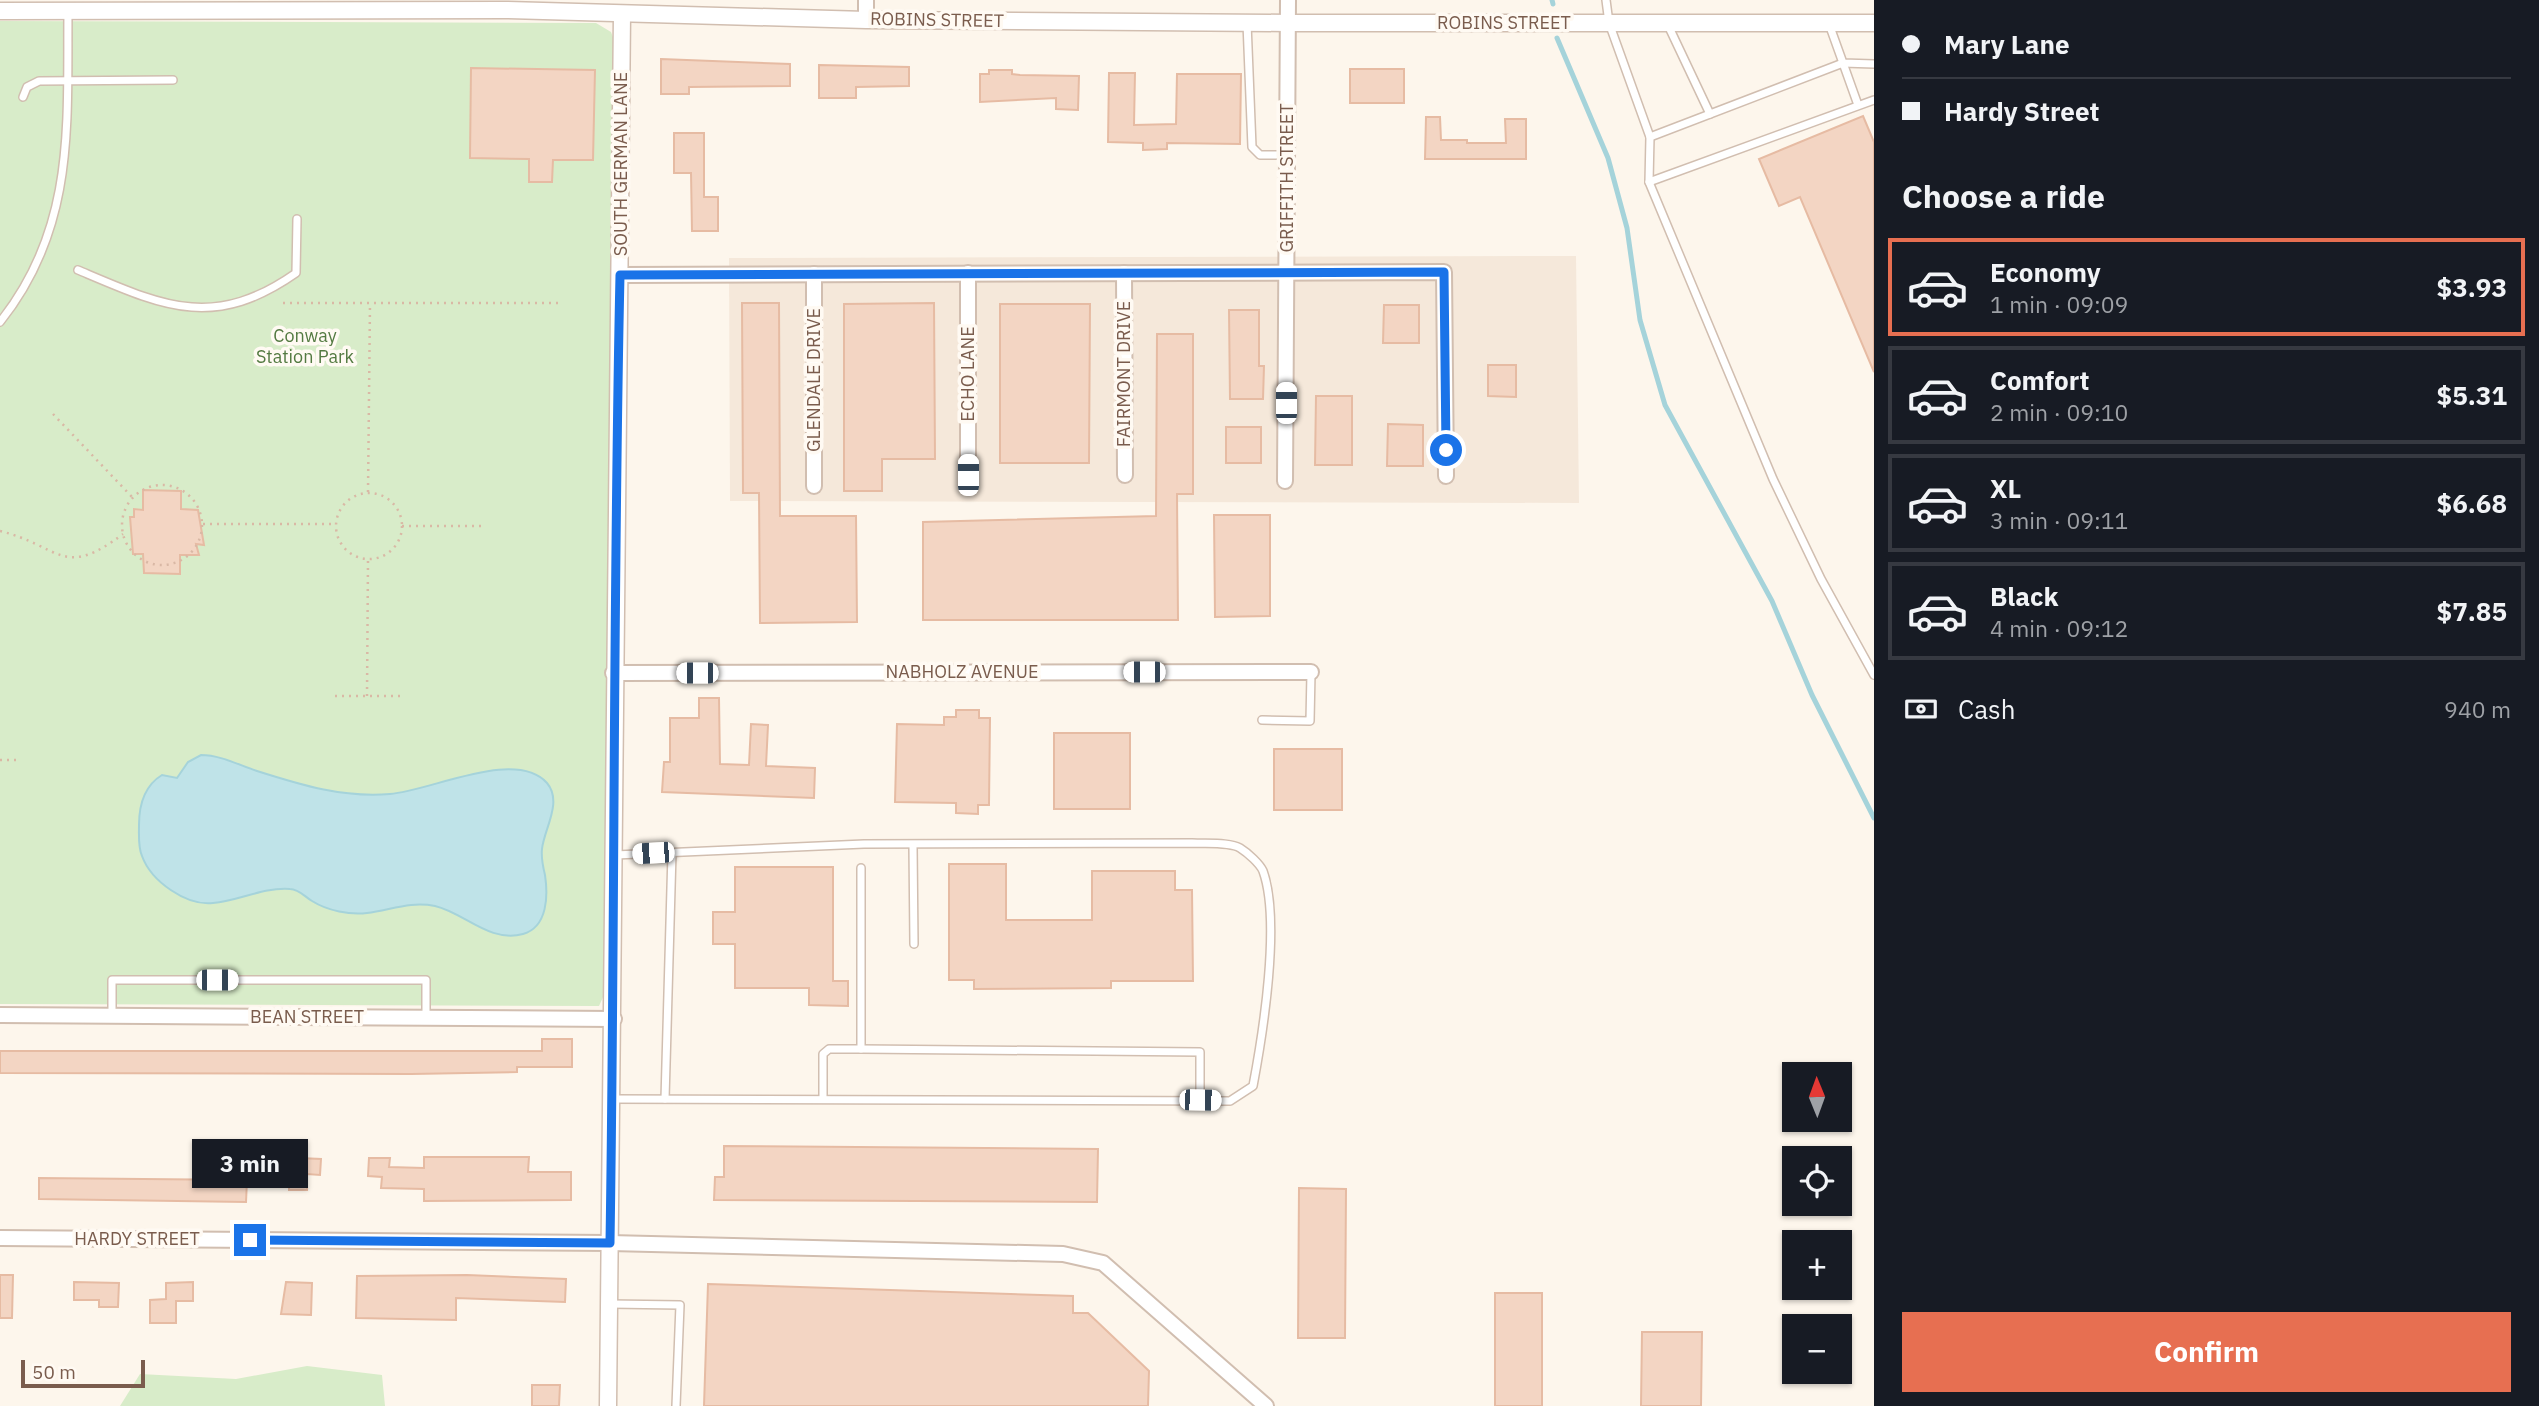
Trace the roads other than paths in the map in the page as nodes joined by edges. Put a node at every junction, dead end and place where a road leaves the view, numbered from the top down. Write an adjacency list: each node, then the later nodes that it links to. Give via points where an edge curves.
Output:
1 (866, 0): 9 (street)
2 (1288, 0): 11 (street, GRIFFITH STREET)
3 (1606, 0): 12 (lane)
4 (68, 5): 5 (street, ROBINS STREET); 7 (street, ROBINS STREET); 18 (lane)
5 (388, 5): 6 (street, ROBINS STREET)
6 (506, 5): 8 (street, ROBINS STREET)
7 (0, 11)
8 (622, 14): 9 (street, ROBINS STREET); 33 (street, SOUTH GERMAN LANE)
9 (866, 20): 10 (street, ROBINS STREET)
10 (1247, 23): 11 (street, ROBINS STREET); 25 (lane, via 1252,148 1260,155)
11 (1288, 23): 12 (street, ROBINS STREET); 25 (street, GRIFFITH STREET)
12 (1609, 23): 13 (street, ROBINS STREET); 24 (lane)
13 (1667, 23): 14 (street, ROBINS STREET); 23 (lane)
14 (1828, 23): 15 (street, ROBINS STREET); 16 (lane)
15 (1874, 23)
16 (1843, 63): 17 (lane); 22 (lane); 23 (lane)
17 (1874, 64)
18 (68, 80): 19 (lane); 20 (lane, via 39,81 27,87); 34 (lane, via 66,153 57,210 36,265)
19 (173, 80)
20 (23, 97)
21 (1874, 100): 22 (lane)
22 (1858, 105): 26 (lane)
23 (1710, 114): 24 (lane)
24 (1650, 137): 26 (lane)
25 (1287, 155): 29 (street, GRIFFITH STREET)
26 (1649, 182): 42 (lane, via 1773,479)
27 (297, 219): 28 (lane, via 296,273 271,291 237,305 181,307)
28 (78, 270)
29 (1286, 272): 31 (street); 37 (street, via 1444,272); 38 (street, GRIFFITH STREET)
30 (968, 273): 31 (street); 32 (street); 35 (street, ECHO LANE)
31 (1124, 273): 36 (street, FAIRMONT DRIVE)
32 (814, 274): 33 (street); 39 (street, GLENDALE DRIVE)
33 (620, 275): 41 (street, SOUTH GERMAN LANE)
34 (0, 322)
35 (968, 475)
36 (1125, 475)
37 (1446, 476)
38 (1285, 481)
39 (814, 486)
40 (1311, 672): 41 (street, NABHOLZ AVENUE); 43 (lane, via 1310,721)
41 (613, 673): 46 (street, SOUTH GERMAN LANE)
42 (1874, 675)
43 (1262, 720)
44 (913, 846): 45 (lane); 48 (lane); 57 (lane, via 1192,843 1239,847 1262,868 1268,891 1263,1034 1253,1086 1230,1101)
45 (672, 853): 46 (lane); 54 (lane)
46 (615, 855): 52 (street, SOUTH GERMAN LANE)
47 (861, 868): 53 (lane)
48 (914, 944)
49 (0, 1015): 50 (street, BEAN STREET)
50 (112, 1016): 51 (street, BEAN STREET); 51 (lane, via 112,980 426,980)
51 (426, 1018): 52 (street, BEAN STREET)
52 (614, 1019): 56 (street, SOUTH GERMAN LANE)
53 (861, 1049): 55 (lane, via 829,1049 823,1054); 57 (lane, via 1200,1052)
54 (665, 1098): 55 (lane); 56 (lane)
55 (823, 1098): 57 (lane)
56 (612, 1099): 59 (street, SOUTH GERMAN LANE)
57 (1200, 1100)
58 (0, 1238): 59 (street, HARDY STREET)
59 (610, 1243): 60 (street, SOUTH GERMAN LANE); 63 (street, HARDY STREET, via 1063,1254 1103,1263)
60 (609, 1304): 61 (street, SOUTH GERMAN LANE); 62 (lane, via 680,1305)
61 (608, 1406)
62 (676, 1406)
63 (1266, 1406)

